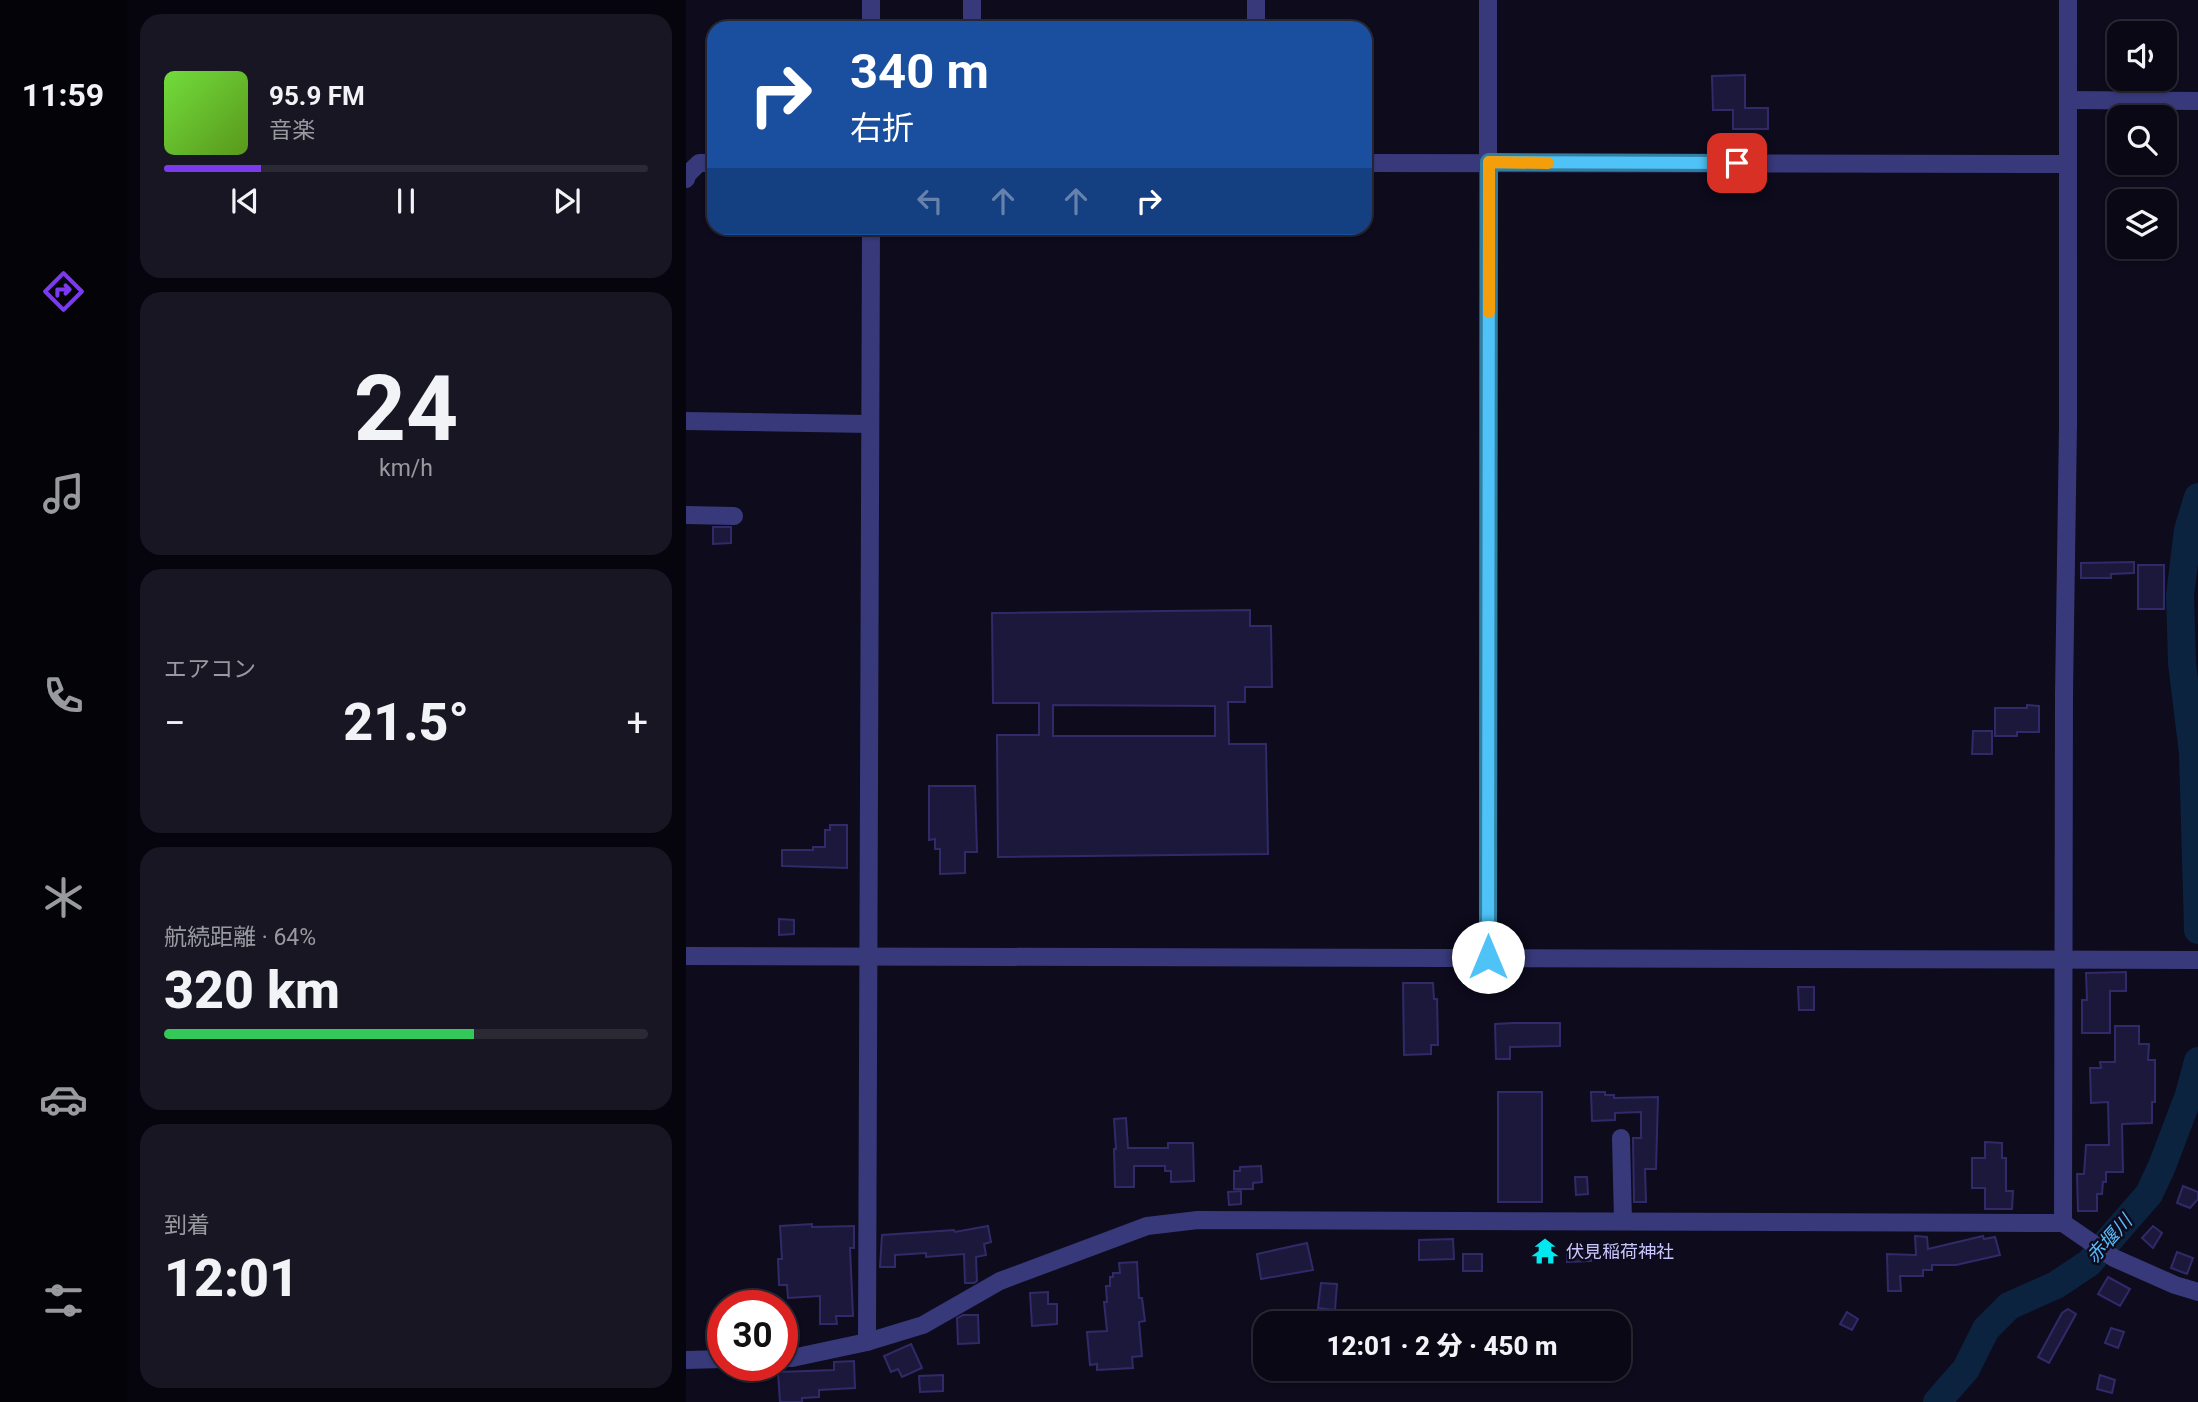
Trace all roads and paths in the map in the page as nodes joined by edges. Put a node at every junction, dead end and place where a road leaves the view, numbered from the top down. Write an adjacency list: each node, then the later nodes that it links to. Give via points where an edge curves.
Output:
1 (871, 0): 6 (street)
2 (972, 0): 7 (street)
3 (1256, 0): 8 (street)
4 (1488, 0): 11 (street)
5 (2068, 0): 9 (street)
6 (871, 21)
7 (972, 21)
8 (1256, 21)
9 (2068, 100): 10 (street); 14 (street)
10 (2198, 101)
11 (1489, 162): 13 (street); 14 (street); 23 (street)
12 (707, 163): 15 (street, via 699,163)
13 (1372, 163)
14 (2067, 164): 24 (street)
15 (686, 179)
16 (870, 235): 18 (street)
17 (686, 421): 18 (street)
18 (869, 424): 22 (street)
19 (686, 515): 20 (street)
20 (734, 516)
21 (686, 956): 22 (street)
22 (869, 957): 23 (street); 30 (street)
23 (1488, 957): 24 (street)
24 (2065, 959): 25 (street); 28 (street)
25 (2193, 960)
26 (1621, 1138): 27 (street)
27 (1623, 1221): 28 (street); 30 (street, via 1198,1220 1147,1226 1000,1280 923,1325)
28 (2063, 1223): 29 (street, via 2114,1258)
29 (2198, 1292)
30 (867, 1342): 31 (street)
31 (798, 1357)
32 (707, 1359): 33 (street)
33 (686, 1360)

